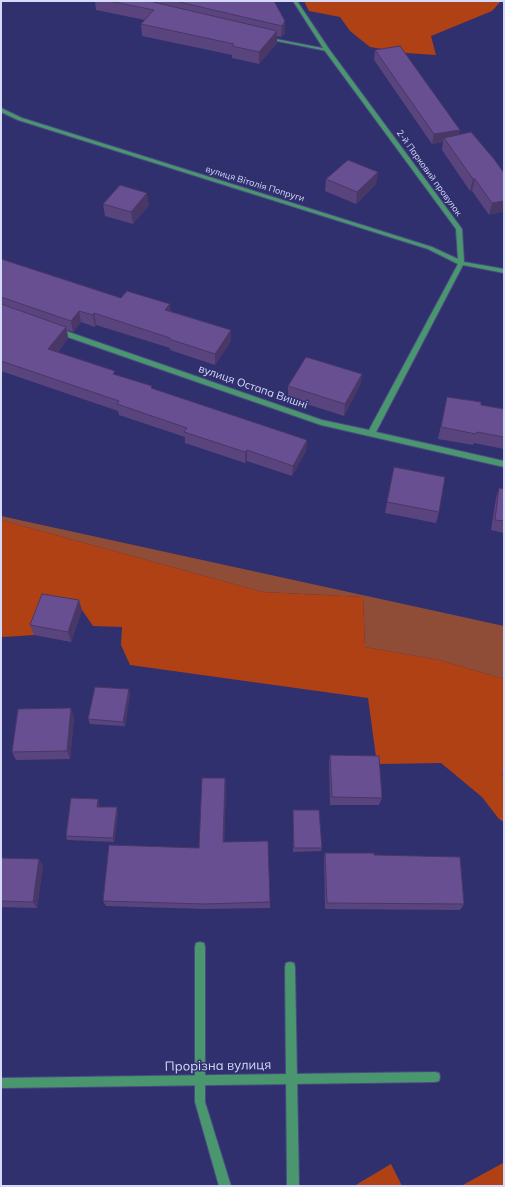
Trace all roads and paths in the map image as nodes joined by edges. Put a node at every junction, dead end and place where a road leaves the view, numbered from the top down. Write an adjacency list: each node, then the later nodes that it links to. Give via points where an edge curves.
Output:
1 (295, 1): 3 (street, 2-й Парковий провулок)
2 (265, 37): 3 (street)
3 (327, 50): 5 (street, 2-й Парковий провулок, via 459,229)
4 (1, 110): 5 (street, вулиця Віталія Попруги, via 20,119 430,248)
5 (461, 263): 6 (street, вулиця Віталія Попруги); 8 (street)
6 (504, 271)
7 (53, 329): 8 (street, вулиця Остапа Вишні, via 321,422)
8 (371, 434): 9 (street, вулиця Остапа Вишні)
9 (504, 464)
10 (200, 947): 14 (street)
11 (290, 967): 13 (street)
12 (435, 1077): 13 (street, Прорізна вулиця)
13 (291, 1079): 14 (street, Прорізна вулиця); 17 (street)
14 (200, 1080): 15 (street, Прорізна вулиця); 16 (street, via 200,1102)
15 (1, 1083)
16 (225, 1186)
17 (293, 1186)

